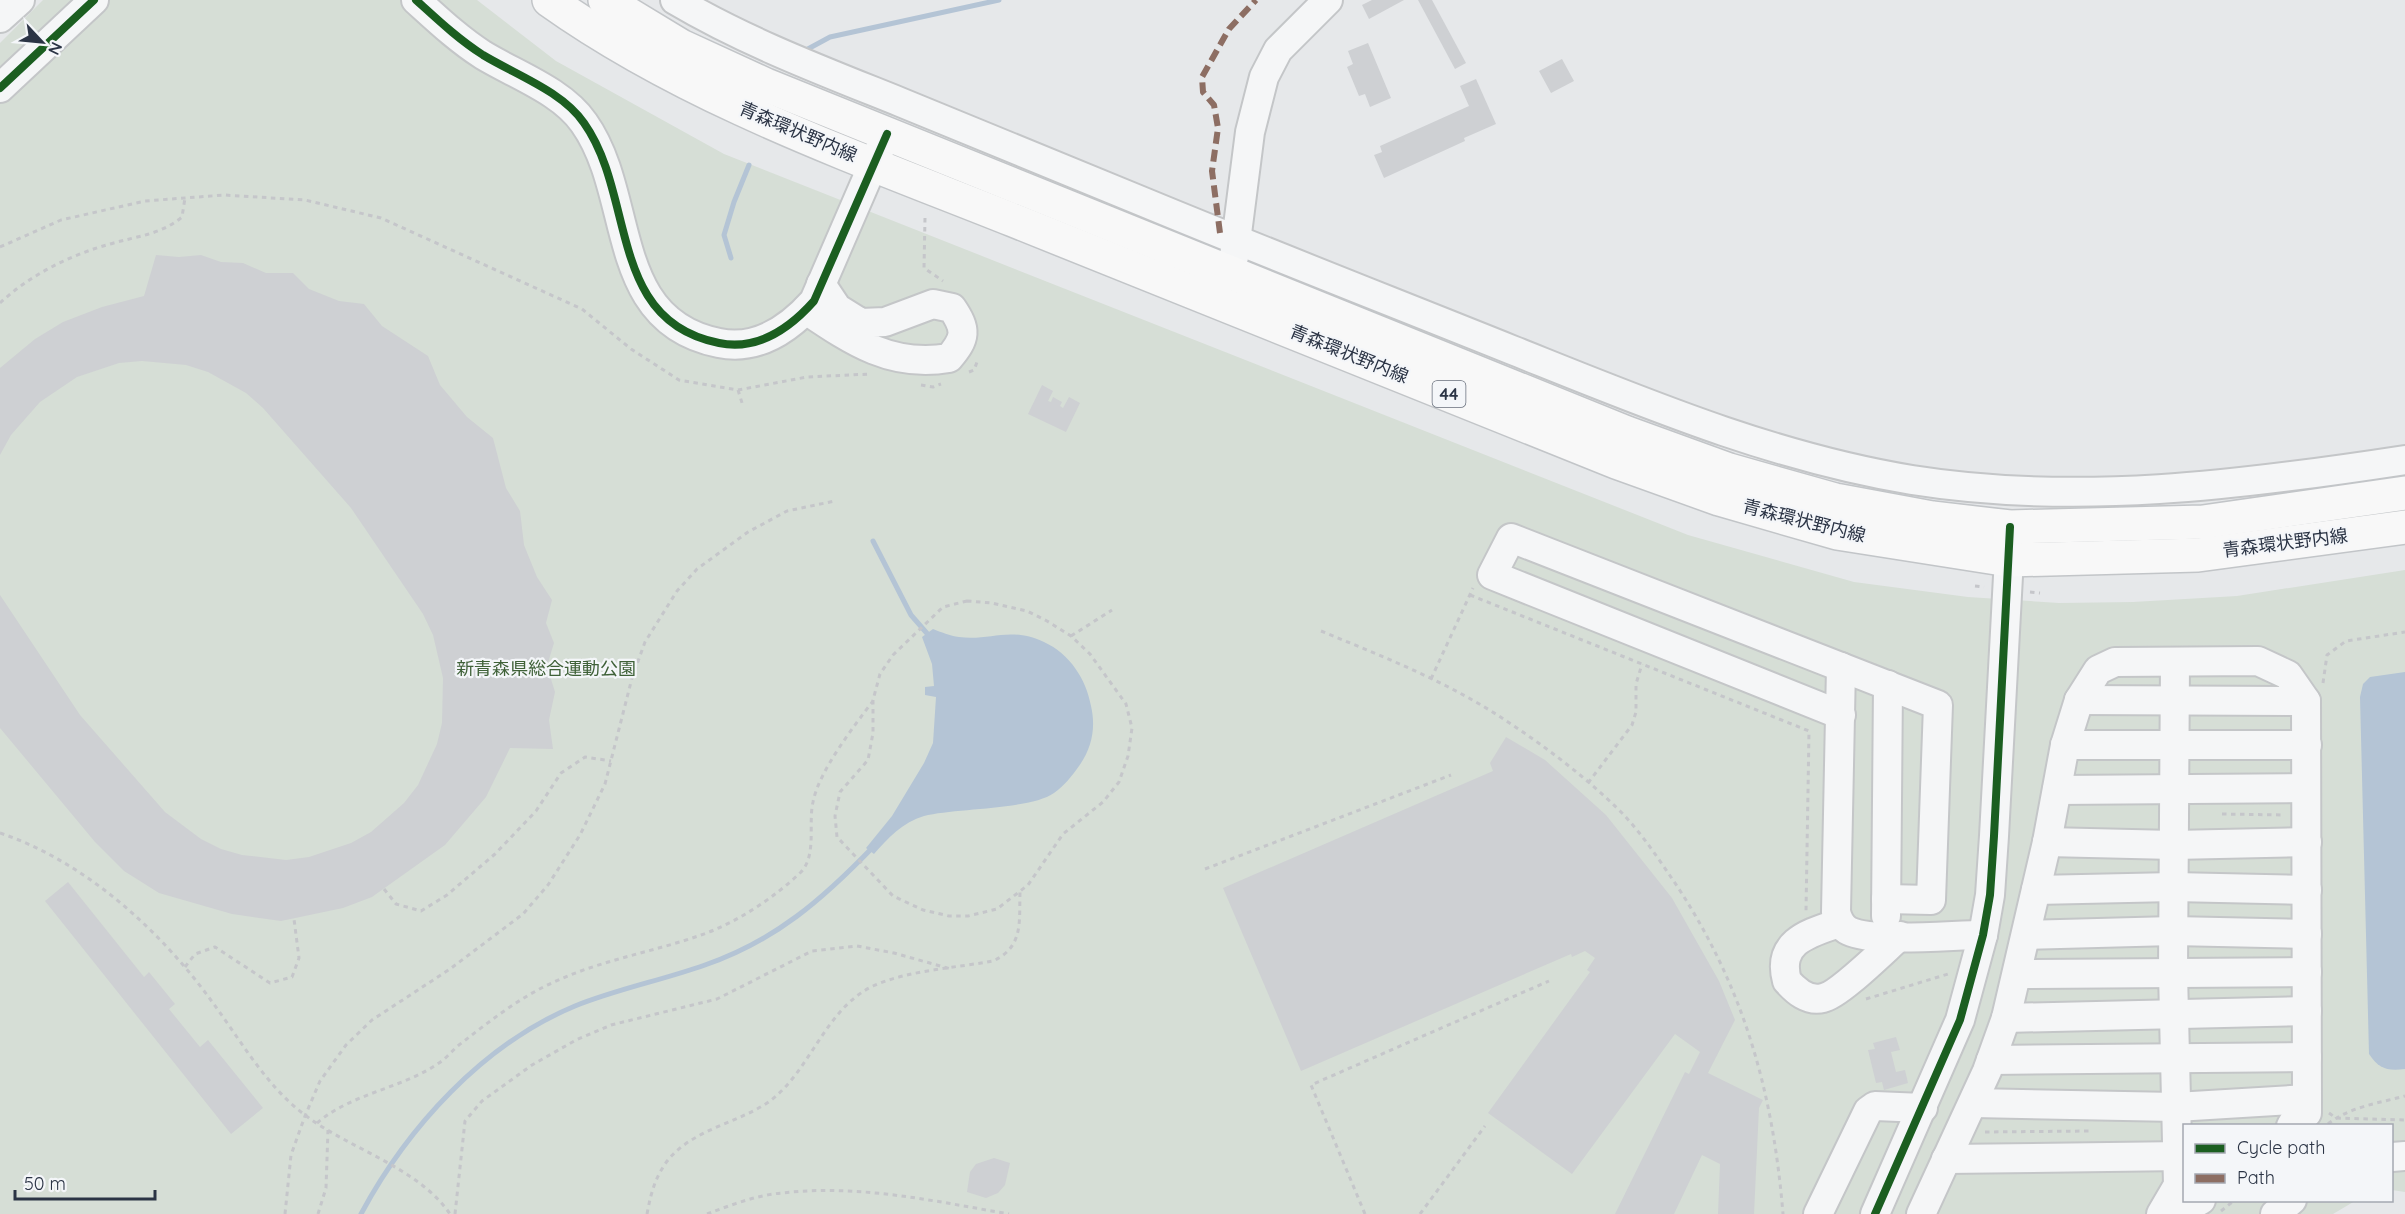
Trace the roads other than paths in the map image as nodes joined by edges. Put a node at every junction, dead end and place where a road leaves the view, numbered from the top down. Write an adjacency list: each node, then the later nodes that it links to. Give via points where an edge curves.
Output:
1 (20, 0): 9 (street)
2 (94, 0): 11 (street)
3 (416, 0): 19 (street, via 472,47 563,102 584,122 600,149 637,277 648,299 664,316 708,341 731,345 776,335)
4 (549, 0): 13 (main road, 青森環状野内線 / 44, via 594,32 668,74)
5 (605, 0): 10 (main road, 青森環状野内線 / 44)
6 (675, 0): 8 (street)
7 (1328, 0): 14 (street, via 1278,50 1264,78 1250,132)
8 (706, 7): 10 (street); 14 (street, via 793,60)
9 (0, 18)
10 (681, 46): 12 (main road, 青森環状野内線 / 44)
11 (0, 88)
12 (887, 134): 13 (street); 15 (main road, 青森環状野内線 / 44)
13 (873, 164): 16 (street); 17 (main road, 青森環状野内線 / 44)
14 (1237, 240): 15 (street); 22 (street, via 1689,421 1827,462 1911,480 1999,491 2187,489)
15 (1230, 272): 17 (street); 20 (main road, 青森環状野内線 / 44)
16 (821, 284): 18 (street, via 837,308 861,322 885,322); 19 (street)
17 (1218, 302): 20 (main road, 青森環状野内線 / 44)
18 (920, 308): 21 (street, via 908,326 907,345); 21 (street, via 933,304 952,308 963,323 962,342 949,358 930,361)
19 (806, 310): 21 (street, via 876,352 901,358)
20 (1368, 345): 24 (main road, 青森環状野内線 / 44, via 1729,470 1835,500); 26 (main road, 青森環状野内線 / 44, via 1616,462 1719,500 1837,533)
21 (916, 370)
22 (2405, 460)
23 (2405, 493): 24 (main road, 青森環状野内線 / 44, via 2203,522)
24 (2010, 527): 26 (street)
25 (2405, 527): 26 (main road, 青森環状野内線 / 44, via 2198,555)
26 (2009, 560): 50 (street, via 1993,848)
27 (2175, 662): 30 (street, via 2115,662 2098,670); 31 (street); 32 (street, via 2258,661 2288,675)
28 (1841, 667): 29 (street); 33 (street); 33 (street, via 1511,538 1492,576)
29 (1888, 685): 46 (street); 46 (street, via 1938,705 1930,900)
30 (2079, 700): 31 (street); 35 (street)
31 (2175, 700): 32 (street); 34 (street)
32 (2306, 701): 36 (street)
33 (1840, 715): 47 (street, via 1836,912)
34 (2175, 744): 35 (street); 36 (street); 39 (street)
35 (2065, 745): 38 (street)
36 (2307, 745): 37 (street)
37 (2307, 788): 39 (street); 41 (street)
38 (2057, 790): 39 (street); 40 (street)
39 (2174, 790): 42 (street)
40 (2048, 842): 42 (street); 44 (street)
41 (2307, 842): 42 (street); 45 (street)
42 (2174, 845): 43 (street)
43 (2174, 887): 44 (street); 45 (street); 48 (street)
44 (2036, 890): 51 (street)
45 (2307, 890): 49 (street)
46 (1886, 898): 52 (street)
47 (1839, 923): 52 (street, via 1862,935); 52 (street, via 1803,936 1785,961 1787,981 1806,996 1814,999 1833,994)
48 (2173, 931): 49 (street); 51 (street); 53 (street)
49 (2307, 934): 54 (street)
50 (1983, 935): 52 (street); 64 (street, via 1960,1020)
51 (2026, 935): 55 (street)
52 (1893, 936)
53 (2173, 972): 54 (street); 55 (street); 57 (street)
54 (2307, 972): 56 (street)
55 (2018, 974): 58 (street)
56 (2307, 1011): 57 (street); 59 (street)
57 (2174, 1014): 58 (street); 60 (street)
58 (2006, 1018): 61 (street)
59 (2307, 1057): 60 (street); 65 (street)
60 (2175, 1059): 61 (street); 63 (street)
61 (1991, 1060): 62 (street)
62 (1973, 1103): 63 (street); 68 (street)
63 (2176, 1107): 65 (street); 67 (street)
64 (1923, 1108): 72 (street, via 1875,1106 1868,1111); 73 (street)
65 (2307, 1112): 66 (street)
66 (2292, 1124)
67 (2181, 1156): 68 (street); 69 (street)
68 (1946, 1159): 74 (street)
69 (2181, 1187): 75 (street)
70 (2197, 1202): 76 (street)
71 (2290, 1202): 77 (street)
72 (1818, 1214)
73 (1875, 1214)
74 (1922, 1214)
75 (2161, 1214)
76 (2175, 1214)
77 (2275, 1214)

